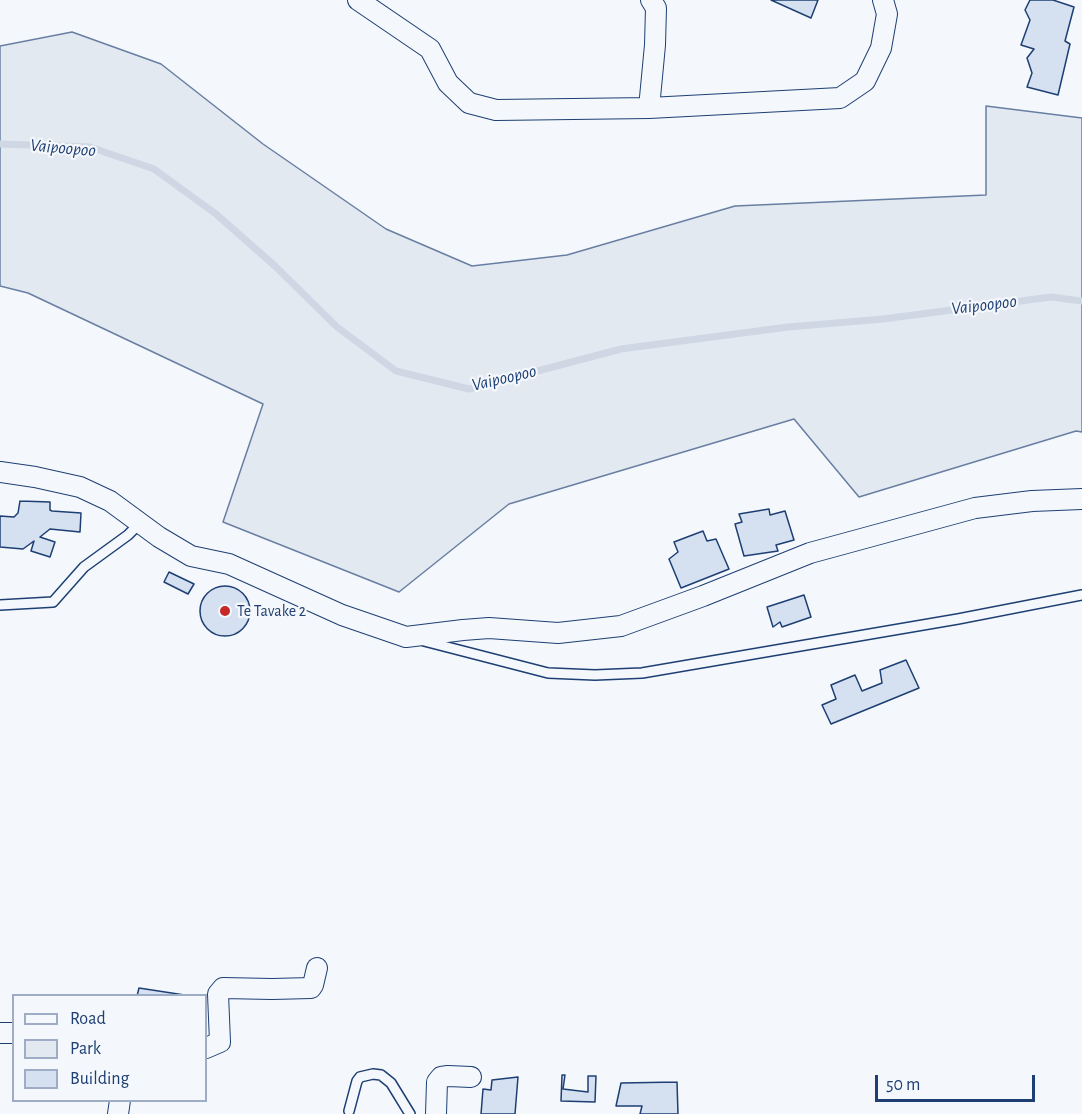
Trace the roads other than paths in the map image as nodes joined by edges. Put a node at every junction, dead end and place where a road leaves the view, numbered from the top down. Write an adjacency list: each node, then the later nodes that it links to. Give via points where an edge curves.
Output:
1 (358, 0): 4 (street, via 430,49 448,82 469,103 496,110)
2 (651, 0): 4 (street, via 656,17)
3 (883, 0): 4 (street, via 887,14 881,48 865,81 840,98)
4 (649, 108)
5 (0, 472): 7 (street, via 80,487 110,501)
6 (1082, 499): 10 (street, via 975,508 810,553 621,626 558,633 471,629)
7 (140, 523): 9 (lane, via 84,567 53,602); 10 (street, via 192,556 229,564 342,615)
8 (1082, 595): 10 (lane, via 642,673 548,673)
9 (0, 605)
10 (407, 637)
11 (317, 968): 12 (street, via 311,988 223,988 219,994 220,1042)
12 (207, 1048)
13 (471, 1077): 16 (street, via 441,1077 437,1082)
14 (349, 1111): 15 (lane, via 357,1081 373,1074 391,1083)
15 (410, 1114)
16 (436, 1114)

